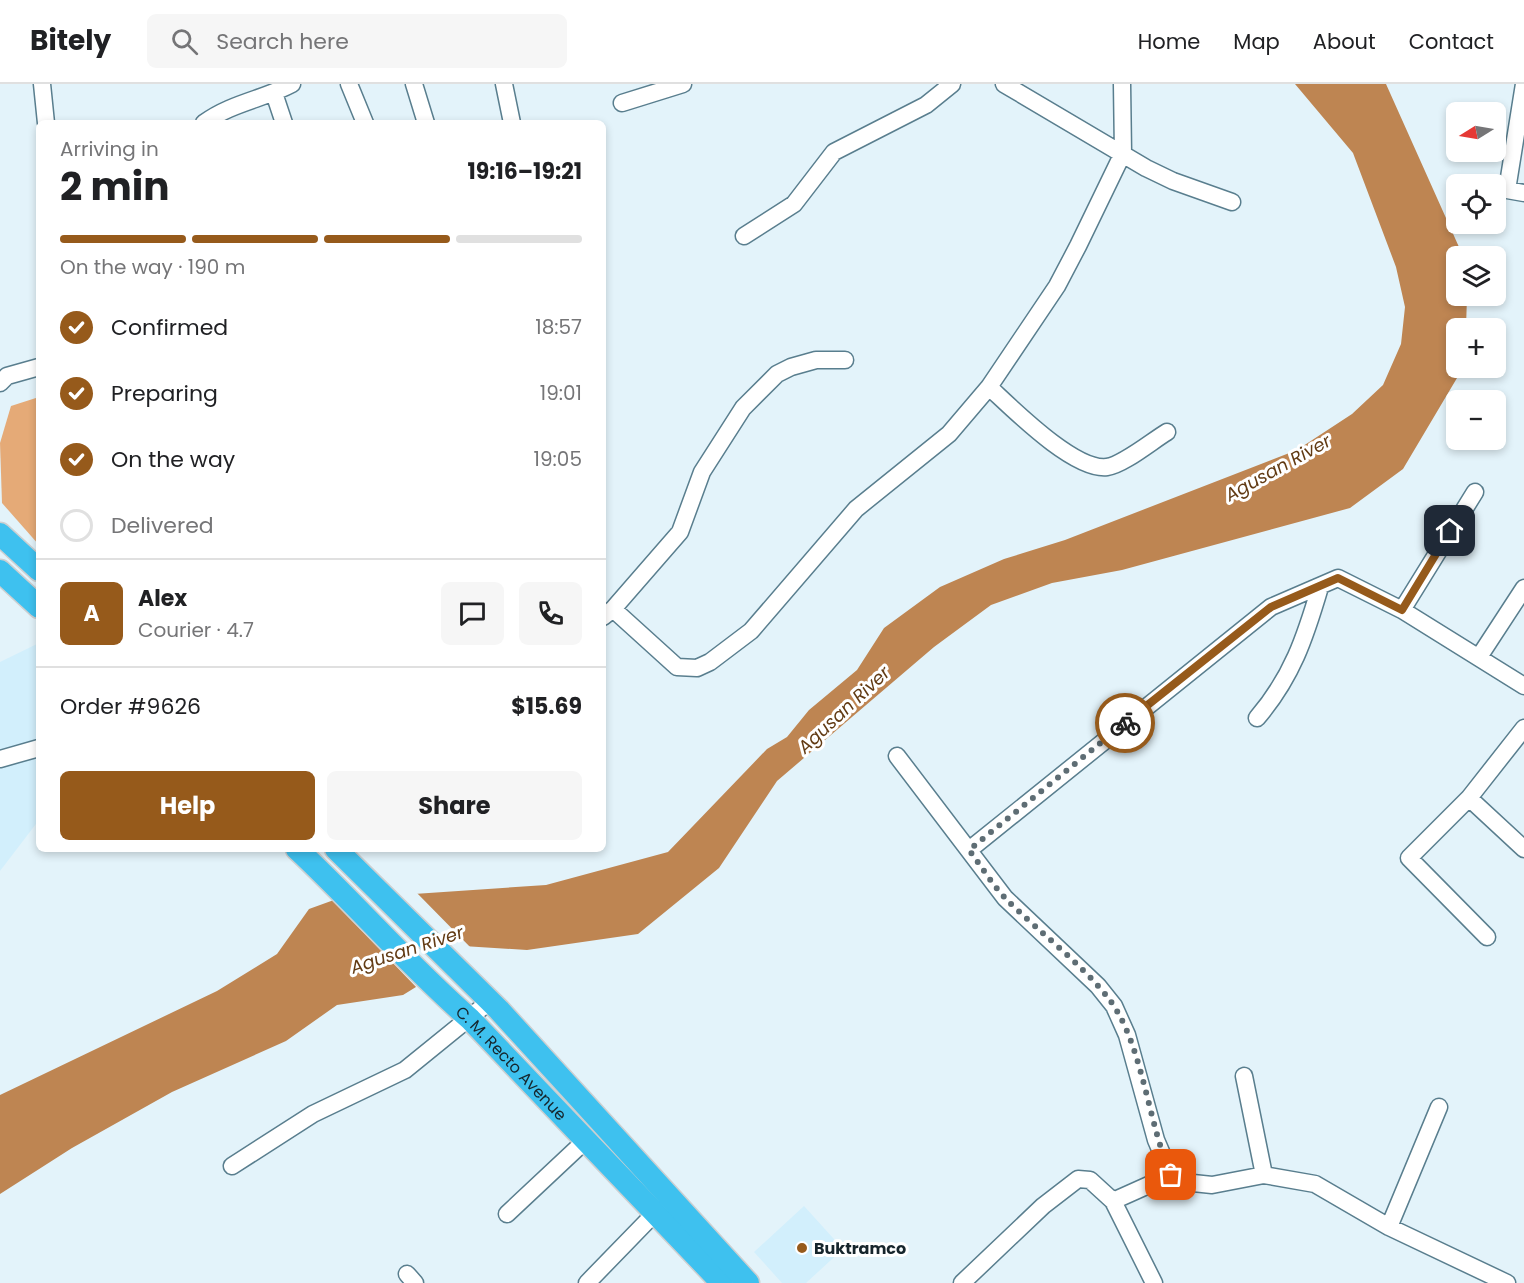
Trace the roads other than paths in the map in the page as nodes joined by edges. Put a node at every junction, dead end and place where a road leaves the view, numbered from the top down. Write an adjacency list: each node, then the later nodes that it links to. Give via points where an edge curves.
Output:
1 (42, 84): 13 (street)
2 (292, 84): 11 (street)
3 (349, 84): 16 (street)
4 (414, 84): 17 (street)
5 (504, 84): 18 (street)
6 (683, 84): 12 (street)
7 (952, 84): 22 (street, via 926,105 834,152 794,204)
8 (1004, 84): 19 (street)
9 (1122, 84): 19 (street)
10 (1524, 84): 20 (street, via 1507,190)
11 (274, 93): 14 (street, via 244,102); 15 (street)
12 (622, 103)
13 (46, 120)
14 (210, 120)
15 (283, 120)
16 (364, 120)
17 (425, 120)
18 (511, 120)
19 (1123, 153): 21 (street, via 1173,181); 28 (street, via 1057,286)
20 (1524, 193)
21 (1232, 202)
22 (744, 236)
23 (845, 360): 38 (street, via 816,360 791,367 777,374 743,408 702,472 680,532)
24 (0, 362): 26 (street)
25 (36, 368): 26 (street)
26 (18, 373): 27 (street)
27 (0, 383)
28 (989, 387): 29 (street, via 1052,443 1100,466 1119,463); 38 (street, via 949,434 856,509 751,631 710,662 698,668 677,667)
29 (1167, 432)
30 (1475, 492): 37 (street)
31 (0, 534): 32 (highway)
32 (36, 567)
33 (0, 571): 36 (highway)
34 (1320, 587): 37 (street, via 1338,578 1347,580); 41 (street, via 1289,675); 48 (street, via 1271,607)
35 (1524, 588): 39 (street)
36 (36, 604)
37 (1402, 610): 39 (street)
38 (608, 613)
39 (1479, 657): 40 (street)
40 (1524, 686)
41 (1257, 718)
42 (1524, 728): 46 (street)
43 (36, 749): 45 (street)
44 (897, 756): 48 (street)
45 (0, 759)
46 (1469, 798): 47 (street); 51 (street, via 1409,858)
47 (1524, 849)
48 (969, 850): 58 (street, via 1005,898 1098,986 1118,1012 1156,1140)
49 (300, 852): 53 (highway, C. M. Recto Avenue)
50 (343, 856): 52 (highway, C. M. Recto Avenue)
51 (1487, 937)
52 (490, 1001): 53 (street); 67 (highway, C. M. Recto Avenue)
53 (470, 1019): 56 (highway, C. M. Recto Avenue); 57 (street, via 405,1070 313,1114)
54 (1244, 1076): 59 (street)
55 (1439, 1107): 63 (street)
56 (586, 1138): 61 (highway, C. M. Recto Avenue); 62 (street)
57 (232, 1166)
58 (1171, 1175): 59 (street, via 1212,1185); 60 (street)
59 (1264, 1175): 63 (street, via 1315,1184)
60 (1113, 1201): 68 (street, via 1090,1180 1078,1179 1043,1206); 69 (street)
61 (656, 1212): 65 (street); 66 (highway, C. M. Recto Avenue)
62 (507, 1214)
63 (1389, 1227): 64 (street)
64 (1483, 1278): 70 (street)
65 (587, 1283)
66 (722, 1283)
67 (748, 1283)
68 (962, 1283)
69 (1154, 1283)
70 (1507, 1283)

